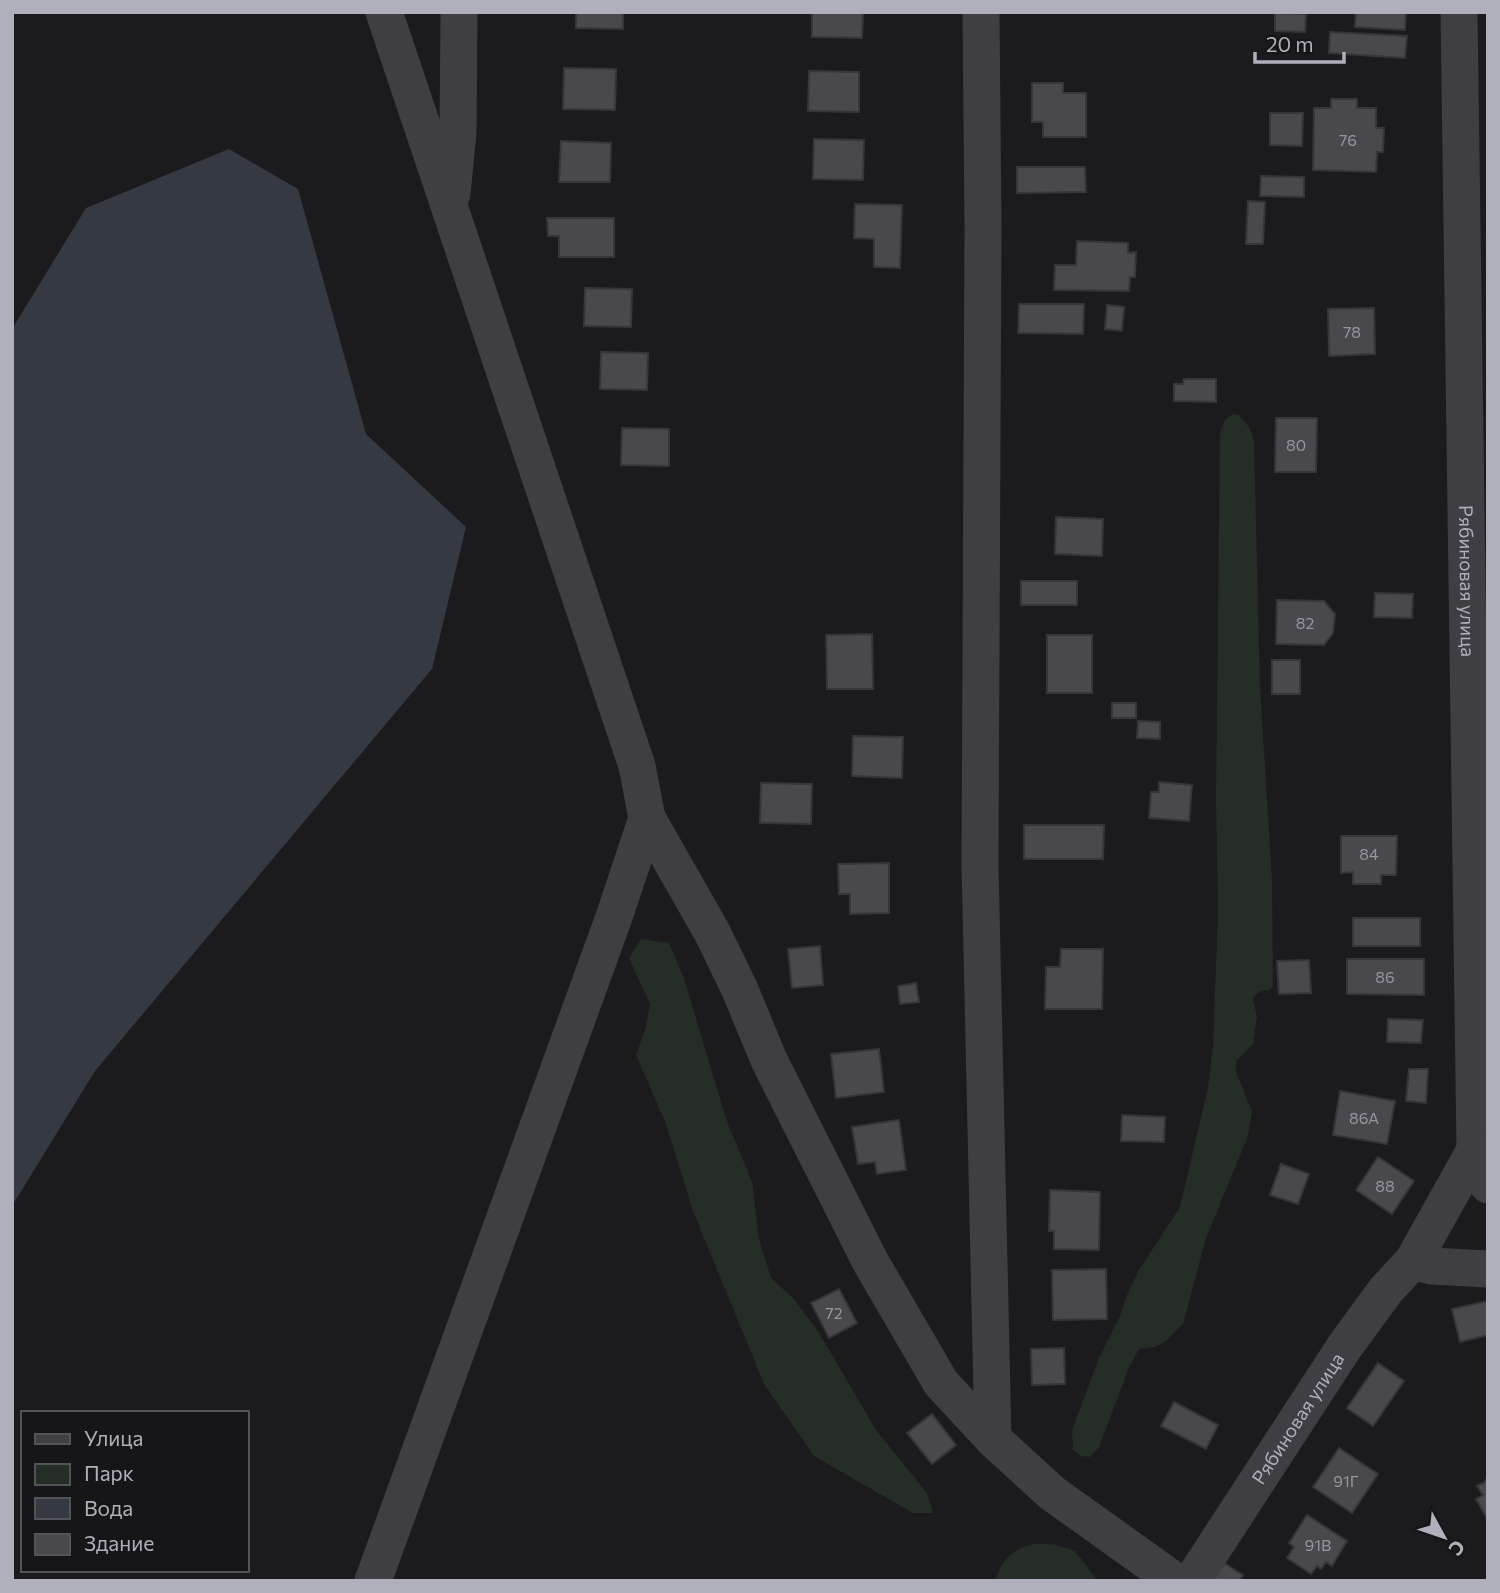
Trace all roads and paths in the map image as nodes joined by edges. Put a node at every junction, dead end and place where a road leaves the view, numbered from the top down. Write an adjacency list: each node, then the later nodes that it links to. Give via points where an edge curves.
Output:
1 (384, 12): 5 (street)
2 (459, 12): 5 (street, via 458,132)
3 (981, 12): 11 (street, via 980,864)
4 (1459, 12): 7 (street, Рябиновая улица)
5 (451, 209): 6 (street, via 637,766)
6 (647, 818): 11 (street, via 713,934 769,1060 870,1261 941,1383); 12 (street)
7 (1475, 1150): 8 (street); 9 (street, Рябиновая улица)
8 (1488, 1185)
9 (1413, 1261): 10 (street); 14 (street, Рябиновая улица, via 1385,1290 1345,1346)
10 (1488, 1269)
11 (993, 1439): 13 (street, via 1052,1493)
12 (373, 1581)
13 (1174, 1581)
14 (1192, 1581)

